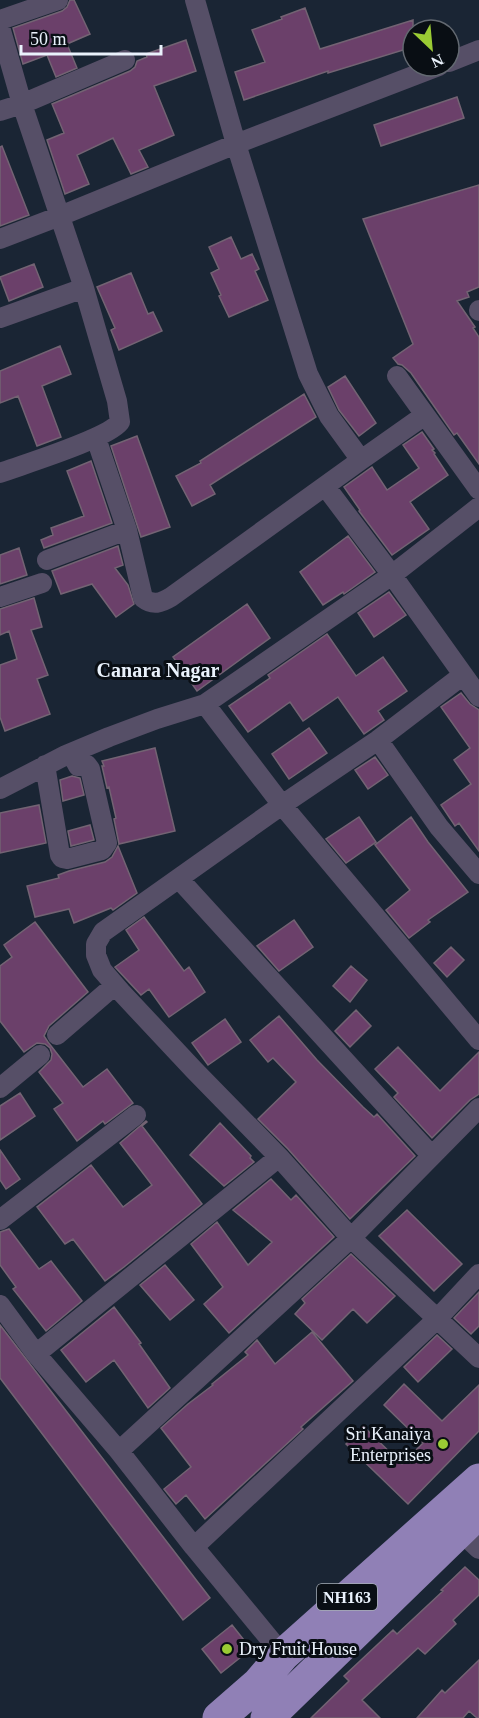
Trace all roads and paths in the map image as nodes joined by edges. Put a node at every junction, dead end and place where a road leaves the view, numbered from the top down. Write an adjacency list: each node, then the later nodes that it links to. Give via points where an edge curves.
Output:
1 (58, 0): 3 (street)
2 (195, 0): 11 (street)
3 (0, 21)
4 (0, 27): 9 (street)
5 (479, 50): 6 (street)
6 (461, 57)
7 (125, 60): 9 (street)
8 (408, 78): 11 (street)
9 (22, 104): 10 (street); 12 (street)
10 (0, 111)
11 (236, 144): 12 (street); 19 (street, via 308,374 329,416)
12 (60, 216): 13 (street); 14 (street)
13 (0, 239)
14 (84, 288): 15 (street); 18 (street, via 120,413 117,426)
15 (0, 318)
16 (397, 376): 17 (street)
17 (425, 416): 19 (street); 22 (street)
18 (96, 438): 20 (street); 24 (street)
19 (361, 460): 21 (street)
20 (0, 473)
21 (325, 486): 24 (street, via 160,603 149,603 143,598); 26 (street)
22 (479, 490)
23 (479, 507): 26 (street)
24 (127, 530): 25 (street)
25 (47, 560)
26 (392, 575): 29 (street); 31 (street)
27 (42, 583): 28 (street)
28 (0, 597)
29 (463, 675): 30 (street); 32 (street)
30 (479, 697)
31 (205, 704): 33 (street); 36 (street)
32 (378, 740): 36 (street); 37 (street, via 439,827)
33 (71, 753): 34 (street); 34 (street, via 78,766 87,765 90,769 107,843 102,850 62,858)
34 (45, 765): 35 (street)
35 (2, 781)
36 (282, 805): 38 (street); 41 (street)
37 (479, 874)
38 (179, 879): 39 (street, via 99,938 96,955); 46 (street)
39 (115, 985): 40 (street); 47 (street)
40 (57, 1035)
41 (479, 1040)
42 (40, 1054): 43 (street)
43 (0, 1088)
44 (479, 1108): 46 (street)
45 (136, 1115): 48 (street)
46 (431, 1155): 49 (street)
47 (279, 1157): 49 (street); 53 (street)
48 (0, 1220)
49 (351, 1238): 52 (street); 55 (street)
50 (479, 1274): 52 (street)
51 (0, 1305): 53 (street)
52 (437, 1319): 54 (street); 58 (street)
53 (36, 1354): 55 (street)
54 (479, 1358)
55 (119, 1451): 58 (street)
56 (479, 1480): 59 (highway, NH163)
57 (473, 1531): 61 (highway, NH163)
58 (194, 1547): 59 (street)
59 (283, 1655): 60 (highway, NH163, via 258,1684)
60 (219, 1718)
61 (267, 1718)

